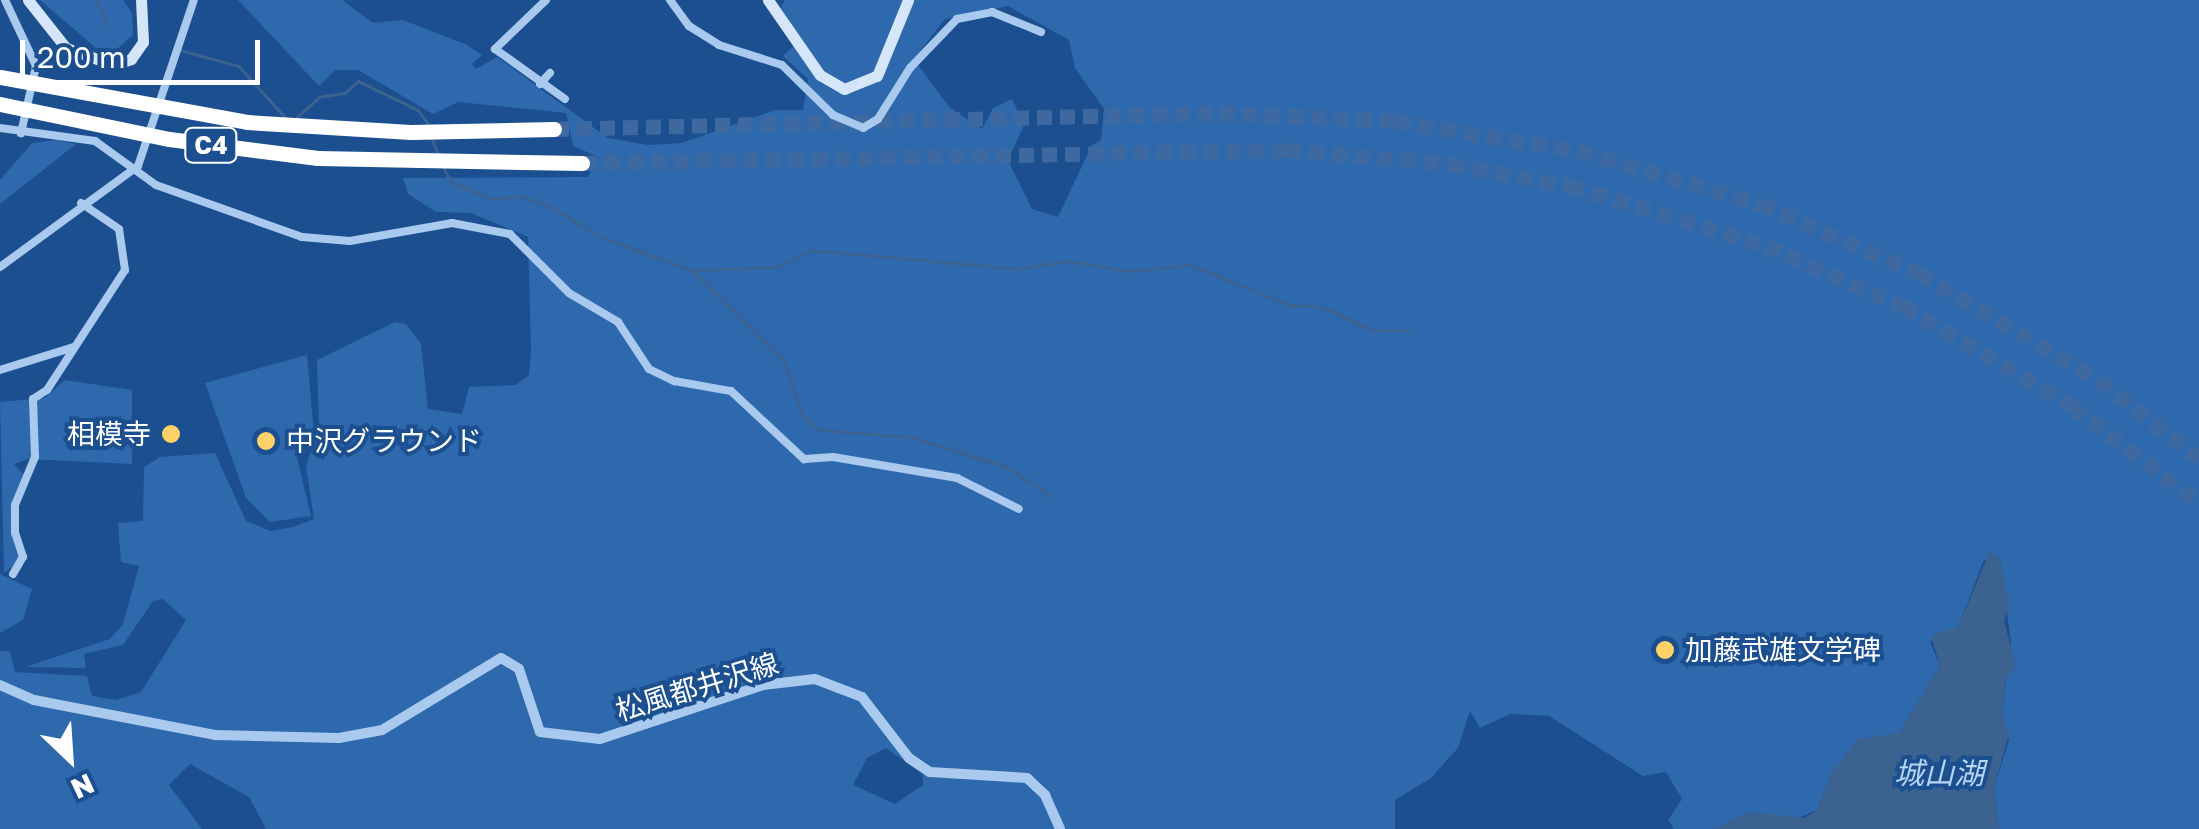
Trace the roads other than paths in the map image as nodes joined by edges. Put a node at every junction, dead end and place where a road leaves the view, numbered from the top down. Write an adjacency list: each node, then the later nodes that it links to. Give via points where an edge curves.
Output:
1 (5, 0): 16 (street, via 34,57)
2 (28, 0): 3 (main road, via 66,48 114,65 132,59 143,42 147,19)
3 (141, 0)
4 (194, 0): 19 (street)
5 (546, 0): 12 (street, via 495,49)
6 (670, 0): 9 (street, via 688,26 719,46 782,65 833,115 862,128 878,119 910,68 957,19 992,12)
7 (768, 0): 8 (main road, via 820,75 844,89 877,76)
8 (908, 0)
9 (1041, 32)
10 (550, 73): 12 (street)
11 (0, 77): 17 (highway, C4, via 247,122 411,132)
12 (540, 84): 13 (street)
13 (565, 100)
14 (0, 104): 18 (highway, C4, via 169,139 424,165)
15 (0, 128): 16 (street)
16 (22, 129): 19 (street, via 95,141)
17 (554, 129)
18 (582, 164)
19 (134, 170): 20 (street); 24 (street, via 169,190 200,195 317,240 350,241 452,223 517,237 569,293 618,322 648,369 731,391 804,459 832,457 957,478)
20 (81, 203): 21 (street); 22 (street, via 115,224 126,260 119,285)
21 (0, 267)
22 (74, 347): 23 (street); 25 (street, via 47,390 33,398 35,457 14,513 24,557)
23 (0, 370)
24 (1019, 509)
25 (13, 574)
26 (0, 685): 27 (street, 松風都井沢線, via 34,700 215,735 340,738 382,730 501,658 519,669 540,732 600,739 763,685 816,679 862,697 923,768 941,776 1027,778 1045,795)
27 (1060, 829)

